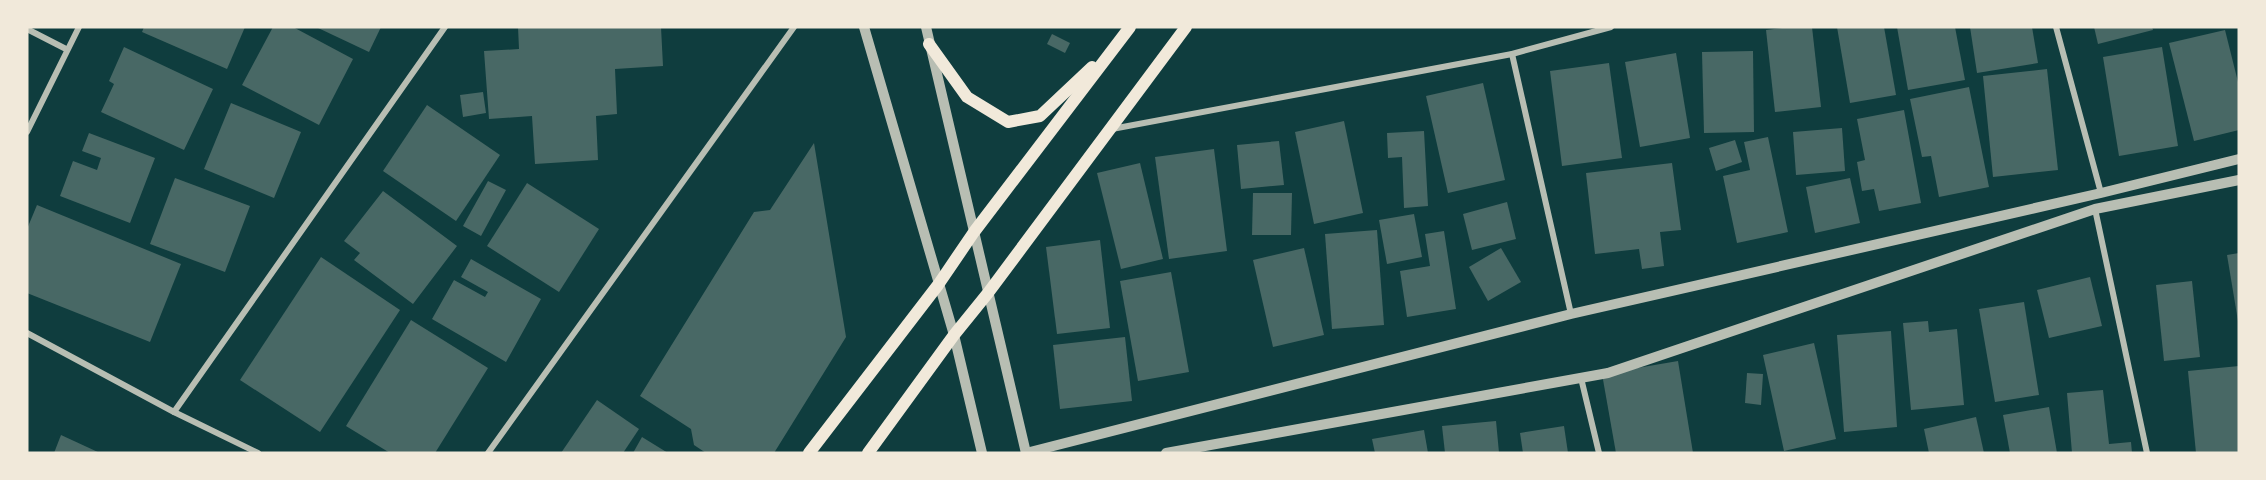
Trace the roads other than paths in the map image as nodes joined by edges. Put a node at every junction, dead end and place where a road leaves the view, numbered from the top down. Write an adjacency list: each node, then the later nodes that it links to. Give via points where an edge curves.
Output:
1 (79, 27): 13 (street)
2 (445, 27): 28 (street)
3 (794, 27): 30 (street)
4 (864, 27): 22 (street)
5 (926, 27): 12 (street)
6 (1130, 27): 11 (main road)
7 (1186, 27): 15 (main road)
8 (1611, 27): 14 (street)
9 (2056, 27): 19 (street)
10 (27, 29): 13 (street)
11 (1119, 42): 12 (main road, via 1040,117 1008,122 967,97); 21 (main road)
12 (929, 44): 21 (street)
13 (66, 49): 16 (street)
14 (1512, 54): 15 (street); 24 (street)
15 (1111, 129): 23 (main road)
16 (27, 132)
17 (2239, 159): 19 (street)
18 (2239, 180): 20 (street)
19 (2101, 193): 24 (street)
20 (2094, 209): 27 (street, via 1608,373); 37 (street)
21 (974, 232): 22 (main road); 23 (street)
22 (938, 285): 26 (street); 31 (main road)
23 (988, 293): 26 (main road); 34 (street)
24 (1570, 314): 34 (street)
25 (27, 333): 28 (street)
26 (954, 335): 32 (main road); 33 (street)
27 (1581, 378): 35 (street); 36 (street)
28 (174, 412): 29 (street)
29 (258, 453)
30 (488, 453)
31 (809, 453)
32 (868, 453)
33 (982, 453)
34 (1026, 453)
35 (1166, 453)
36 (1599, 453)
37 (2147, 453)

